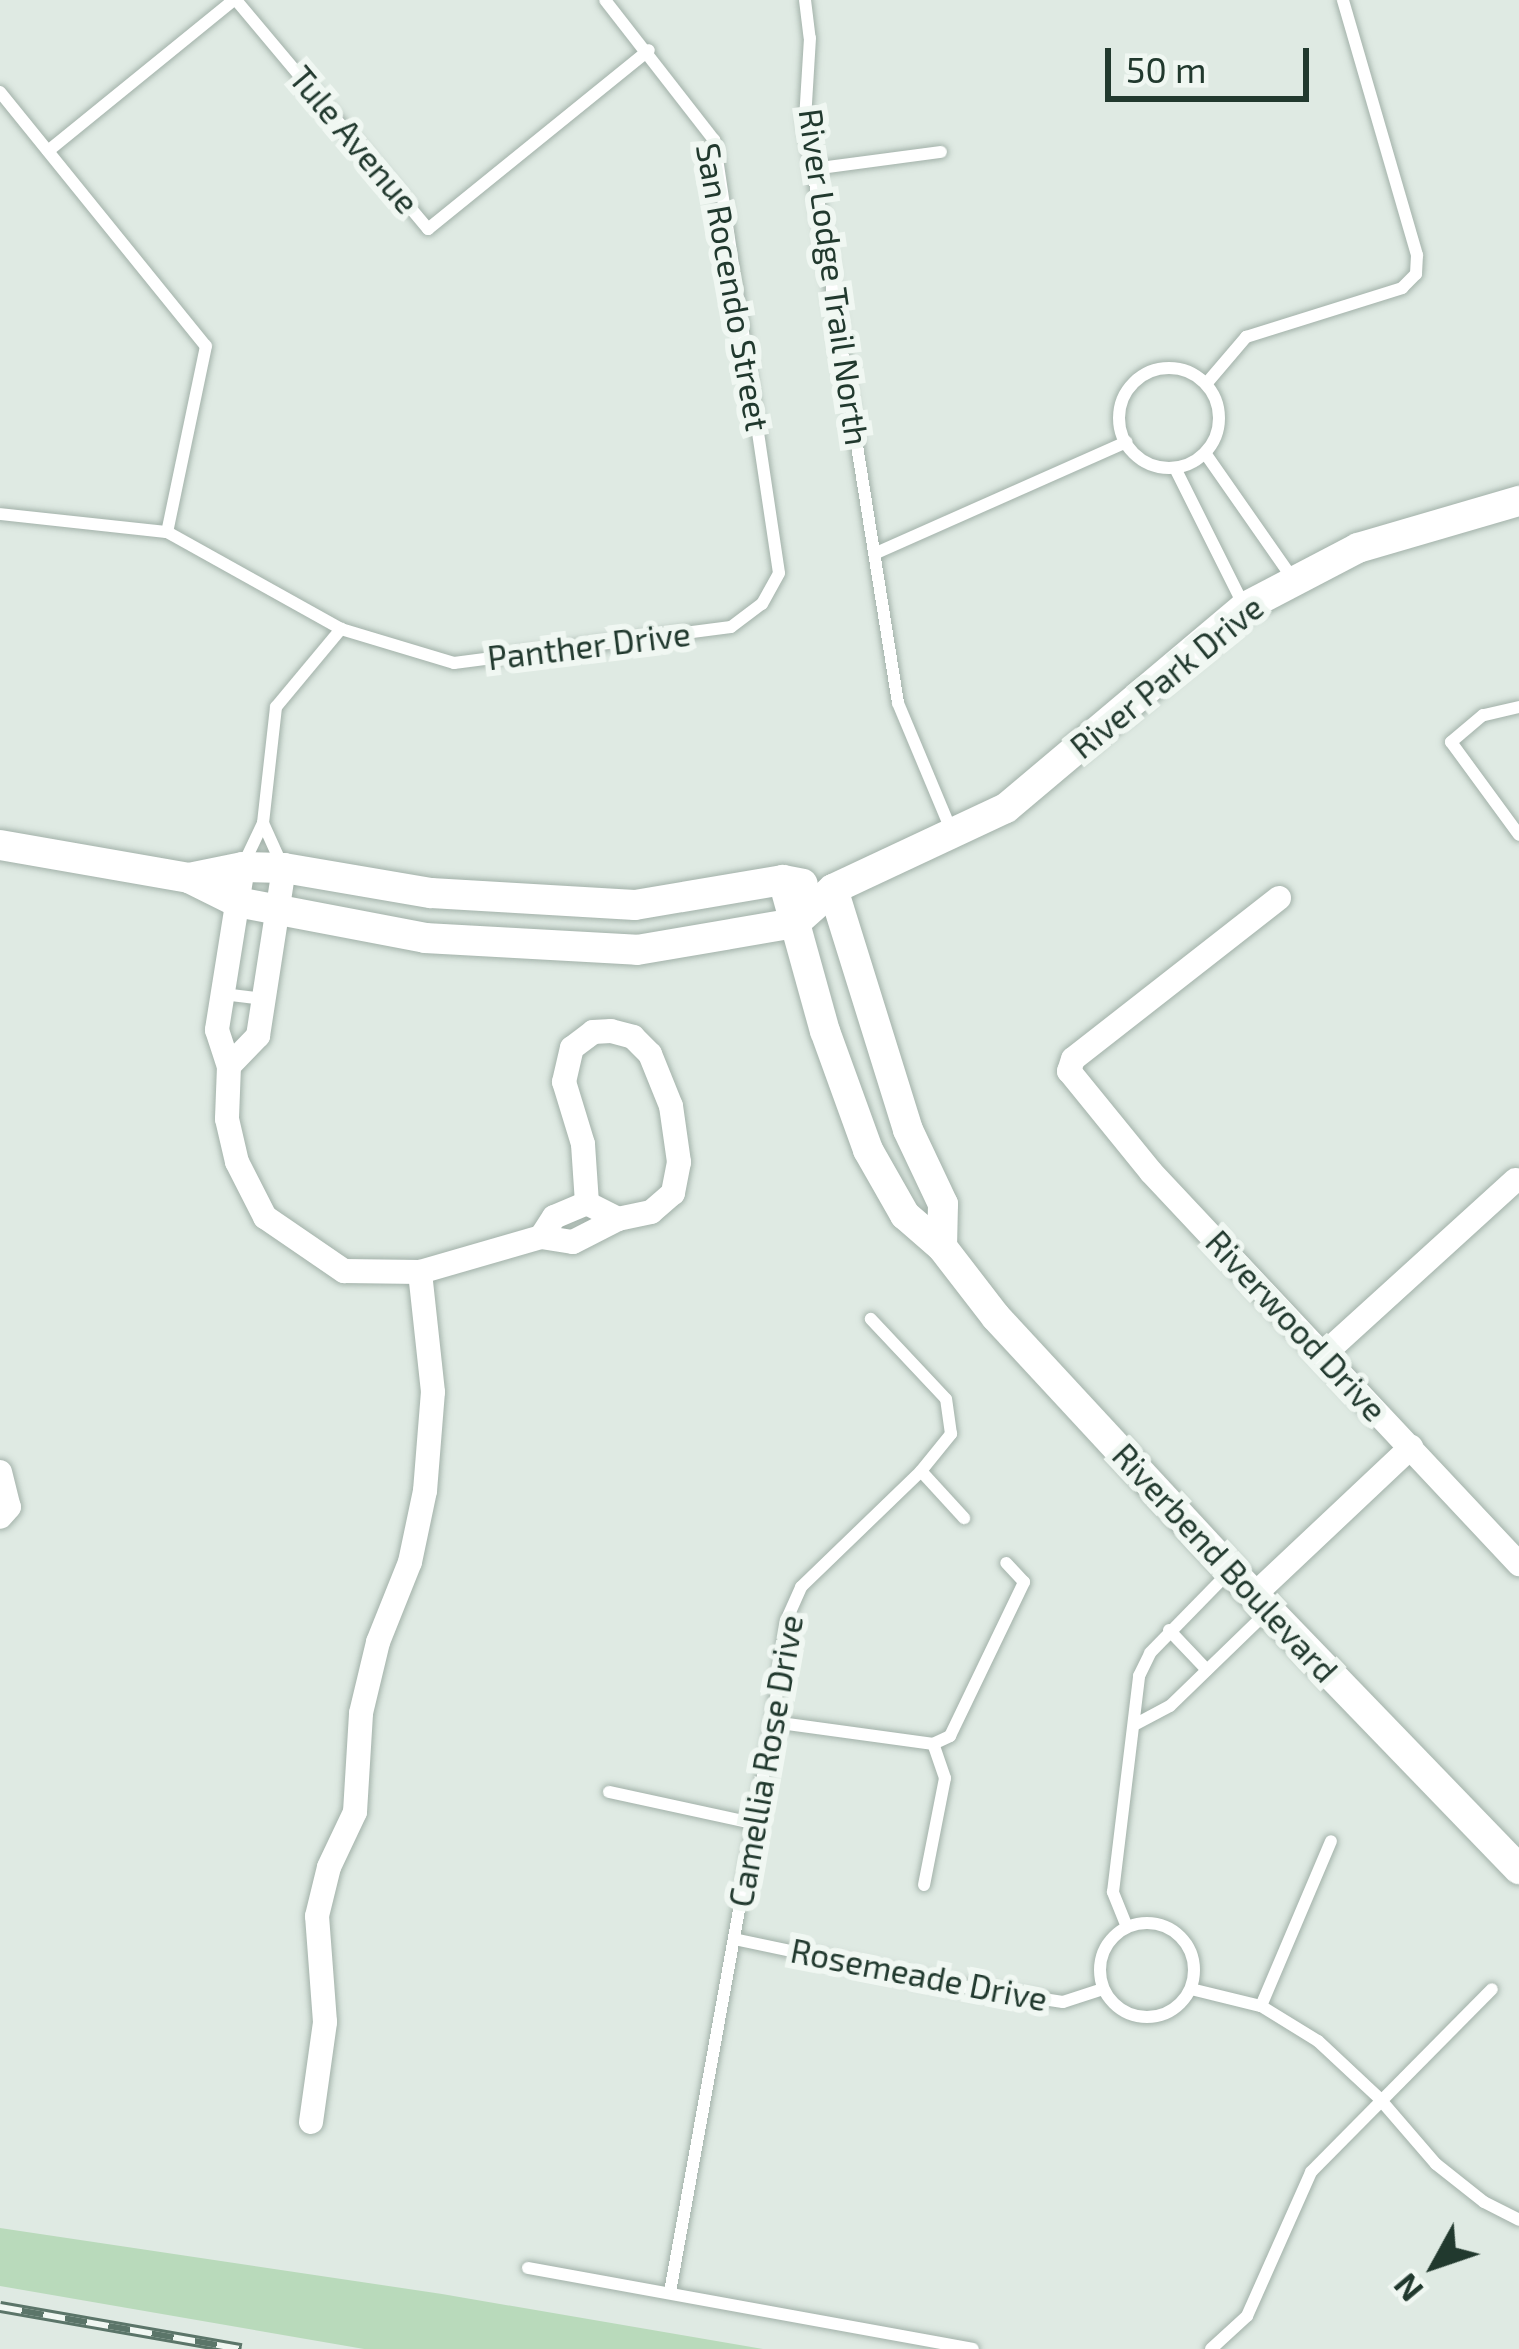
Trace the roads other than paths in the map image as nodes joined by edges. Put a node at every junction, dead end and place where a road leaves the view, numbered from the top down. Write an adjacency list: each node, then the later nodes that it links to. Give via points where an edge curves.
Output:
1 (235, 0): 5 (lane, Tule Avenue, via 428,229); 7 (lane, Tule Avenue)
2 (605, 0): 5 (lane, San Rocendo Street)
3 (805, 0): 9 (lane, River Lodge Trail North)
4 (1343, 0): 10 (lane, via 1416,274 1402,288 1246,337)
5 (649, 50): 19 (lane, San Rocendo Street, via 714,140 779,573)
6 (0, 92): 7 (lane)
7 (47, 151): 16 (lane, via 206,346)
8 (941, 152): 9 (lane)
9 (813, 169): 17 (lane, River Lodge Trail North)
10 (1206, 384): 11 (lane, via 1173,368 1138,379 1120,410); 12 (lane, via 1219,427)
11 (1126, 442): 13 (lane, via 1140,459); 17 (lane)
12 (1205, 453): 13 (lane); 18 (lane)
13 (1174, 468): 20 (lane)
14 (1519, 501): 18 (street, River Park Drive, via 1358,548)
15 (0, 514): 16 (lane, Panther Drive)
16 (167, 532): 21 (lane, Panther Drive)
17 (876, 553): 25 (lane, River Lodge Trail North, via 898,703)
18 (1294, 580): 20 (street, River Park Drive)
19 (762, 604): 21 (lane, Panther Drive, via 731,627 454,663)
20 (1245, 608): 25 (street, River Park Drive, via 1006,808)
21 (341, 628): 23 (lane, via 276,707)
22 (1519, 706): 24 (lane, via 1483,715 1451,742)
23 (263, 823): 27 (lane); 28 (lane)
24 (1519, 835)
25 (954, 837): 31 (street, River Park Drive)
26 (0, 845): 29 (street)
27 (243, 867): 28 (street); 29 (street); 33 (street)
28 (284, 868): 30 (street, via 470,897 635,905); 34 (street)
29 (189, 878): 33 (street)
30 (783, 880): 31 (street); 35 (street, Riverbend Boulevard)
31 (832, 889): 35 (street, River Park Drive); 43 (street, via 908,1130 943,1204)
32 (1279, 898): 46 (street, Riverwood Drive, via 1073,1059 1070,1071 1151,1172)
33 (237, 902): 34 (street); 36 (street)
34 (281, 910): 35 (street, via 425,938 637,950); 37 (street)
35 (795, 923): 43 (street, Riverbend Boulevard, via 868,1150 905,1215)
36 (223, 994): 37 (lane); 38 (street, via 218,1030)
37 (265, 1000): 38 (street, via 258,1036)
38 (230, 1066): 44 (street, via 227,1119 237,1162 265,1217 344,1271)
39 (1515, 1180): 46 (street)
40 (587, 1203): 41 (street); 41 (street, via 583,1144 564,1082 572,1048 610,1031 633,1037 650,1054 671,1106 679,1162 673,1193 651,1212); 42 (street, via 554,1217)
41 (618, 1219): 42 (street, via 572,1242)
42 (541, 1238): 44 (street)
43 (942, 1247): 54 (street, Riverbend Boulevard, via 996,1317)
44 (420, 1272): 73 (street, via 433,1392 424,1491 361,1713 355,1812 317,1916 326,2022)
45 (871, 1319): 49 (lane, Camellia Rose Drive, via 952,1412 946,1446)
46 (1323, 1355): 47 (street, Riverwood Drive)
47 (1411, 1447): 53 (street, Riverwood Drive); 55 (street)
48 (0, 1472): 50 (street, via 9,1507)
49 (921, 1472): 51 (lane); 58 (lane, Camellia Rose Drive, via 801,1587 786,1621)
50 (0, 1517)
51 (964, 1518)
52 (1006, 1563): 60 (lane, via 1024,1582 950,1736)
53 (1519, 1564)
54 (1230, 1570): 55 (street, Riverbend Boulevard); 56 (lane)
55 (1261, 1602): 57 (lane); 64 (street, Riverbend Boulevard)
56 (1169, 1630): 57 (lane); 59 (lane, via 1139,1676)
57 (1207, 1670): 59 (lane, via 1170,1706)
58 (773, 1722): 60 (lane); 62 (lane, Camellia Rose Drive)
59 (1136, 1724): 66 (lane, via 1112,1892)
60 (933, 1744): 65 (lane, via 944,1778)
61 (609, 1792): 62 (lane)
62 (752, 1823): 67 (lane, Camellia Rose Drive)
63 (1331, 1841): 71 (lane)
64 (1519, 1869)
65 (924, 1885)
66 (1126, 1927): 68 (lane, via 1103,1951); 69 (lane, via 1160,1924 1181,1937 1195,1967)
67 (734, 1940): 68 (lane, Rosemeade Drive, via 1063,2002); 76 (lane, Camellia Rose Drive)
68 (1103, 1989): 69 (lane, via 1123,2012 1151,2018 1177,2007)
69 (1191, 1989): 71 (lane)
70 (1492, 1989): 72 (lane)
71 (1261, 2006): 72 (lane, via 1318,2041)
72 (1379, 2098): 74 (lane, via 1436,2164); 78 (lane, via 1311,2172 1246,2316)
73 (311, 2122)
74 (1519, 2220)
75 (528, 2268): 76 (lane)
76 (670, 2292): 77 (lane)
77 (973, 2349)
78 (1211, 2349)

